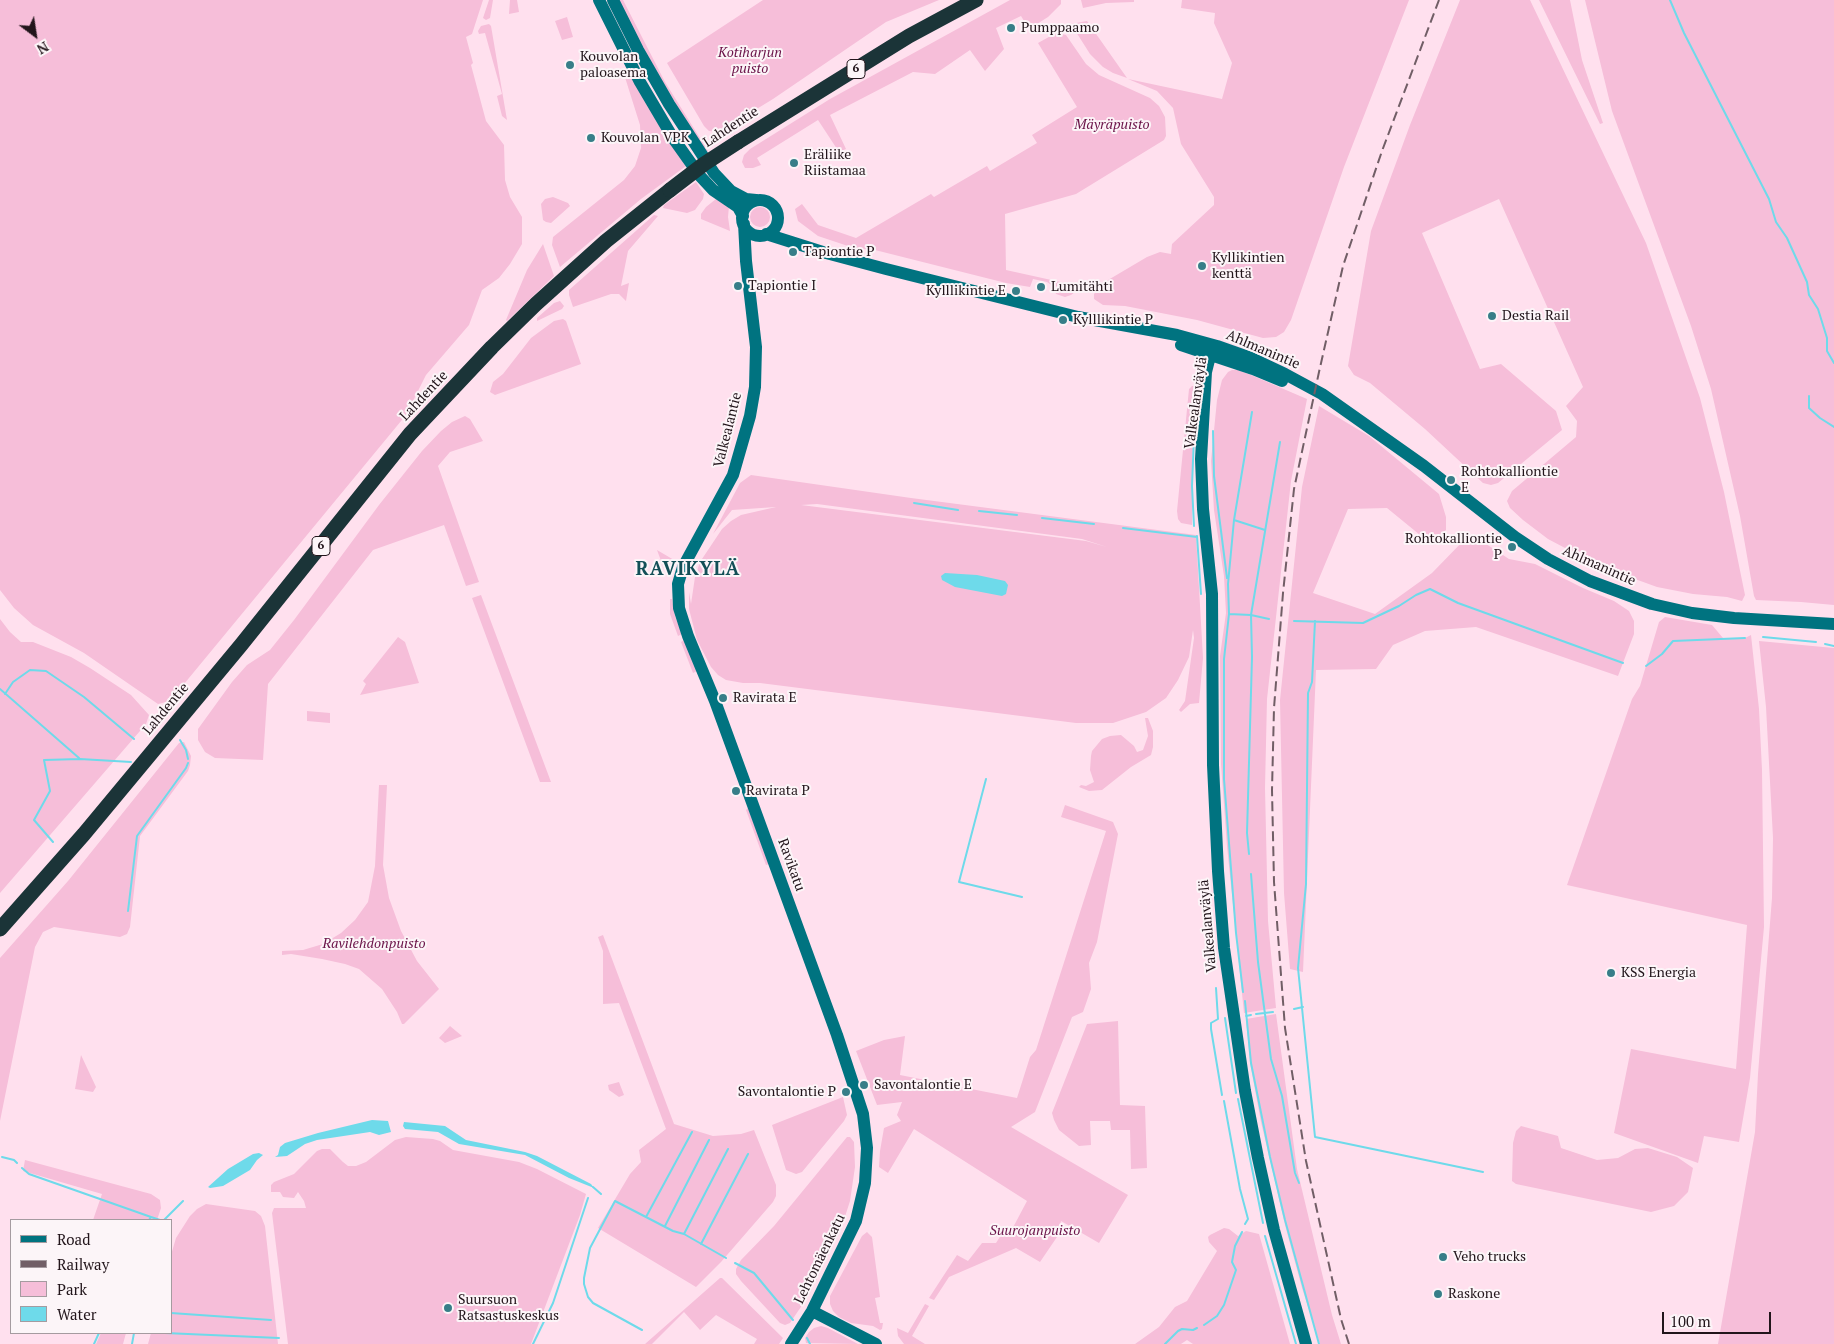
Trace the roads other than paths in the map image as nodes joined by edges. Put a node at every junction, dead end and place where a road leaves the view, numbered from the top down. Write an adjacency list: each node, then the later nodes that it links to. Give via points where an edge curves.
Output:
1 (599, 0): 5 (main road, via 626,56 674,138 700,176 713,190 738,207)
2 (613, 0): 4 (main road, via 669,104 714,173 735,194)
3 (976, 0): 13 (highway, Lahdentie / 6, bridge, via 909,36 704,164 606,241 536,304 410,434 241,645 84,834)
4 (756, 200): 5 (main road, via 747,206); 6 (main road, via 773,205)
5 (743, 220): 7 (main road, via 750,232); 9 (main road, Valkealantie)
6 (778, 220): 7 (main road); 8 (main road, Ahlmanintie, via 790,235)
7 (764, 234): 8 (main road, Ahlmanintie); 9 (main road, Valkealantie, via 749,248)
8 (838, 256): 10 (main road, Ahlmanintie, via 1109,324 1177,335)
9 (746, 266): 11 (main road, Valkealantie, via 756,348 750,416 733,475)
10 (1215, 352): 12 (main road, Ahlmanintie, via 1335,408 1389,441 1515,537 1590,581 1652,604 1700,614); 18 (main road, Valkealanväylä, via 1202,497 1212,586 1213,765 1224,948 1258,1158)
11 (686, 561): 14 (main road, Ravikatu, via 678,584 681,616 833,1022 862,1114 866,1135)
12 (1834, 624)
13 (0, 929)
14 (865, 1183): 15 (main road, Lehtomäenkatu, via 853,1227)
15 (812, 1311): 16 (main road, Lehtomäenkatu); 17 (main road)
16 (791, 1344)
17 (876, 1344)
18 (1306, 1344)

